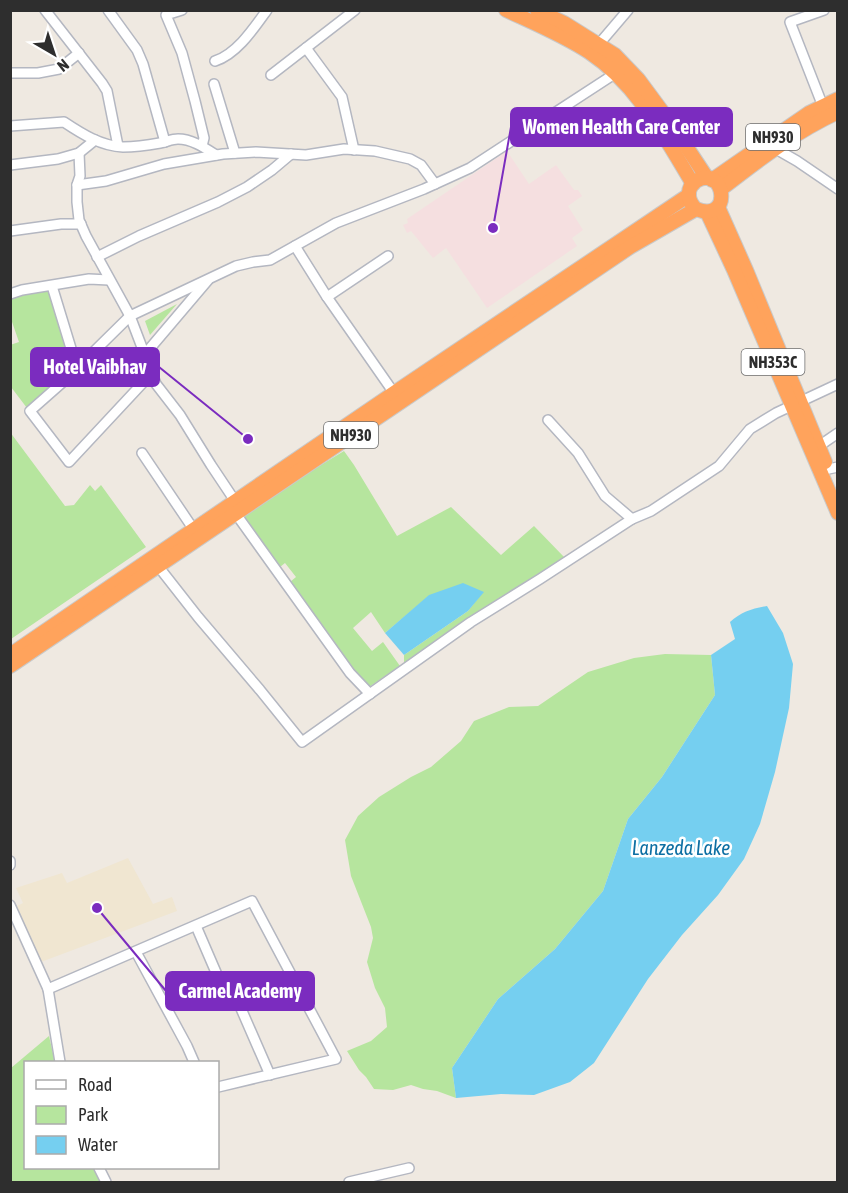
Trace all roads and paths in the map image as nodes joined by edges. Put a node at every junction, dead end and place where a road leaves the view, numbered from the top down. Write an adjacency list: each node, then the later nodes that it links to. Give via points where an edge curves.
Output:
1 (45, 10): 12 (street)
2 (108, 10): 22 (street, via 137,50)
3 (182, 10): 24 (street, via 166,15 195,101 204,138)
4 (267, 10): 13 (street, via 233,50)
5 (355, 10): 11 (street)
6 (506, 10): 14 (highway)
7 (537, 10): 10 (highway)
8 (628, 10): 10 (street)
9 (824, 10): 19 (street, via 790,22)
10 (598, 44): 14 (highway, via 615,55)
11 (306, 48): 16 (street); 26 (street, via 342,97)
12 (79, 53): 15 (street, via 59,69); 23 (street, via 107,91)
13 (215, 61)
14 (620, 69): 32 (highway, via 638,79); 33 (street, via 470,168); 35 (highway, via 627,85 654,120)
15 (10, 73)
16 (271, 75)
17 (214, 84): 28 (street)
18 (837, 99): 19 (highway, NH930)
19 (830, 112): 25 (highway, NH930); 32 (highway, NH930, via 809,113)
20 (10, 126): 21 (street, via 64,122)
21 (95, 140): 23 (street); 27 (street)
22 (165, 142): 23 (street); 24 (street, via 177,139)
23 (118, 146)
24 (202, 146): 30 (street)
25 (776, 149): 32 (highway, NH930); 36 (street)
26 (354, 150): 29 (street); 33 (street, via 410,159 421,165)
27 (79, 153): 31 (street); 34 (street)
28 (235, 153): 29 (street); 30 (street)
29 (291, 154): 42 (street, via 247,187)
30 (216, 155): 34 (street)
31 (10, 165)
32 (713, 182): 35 (highway, NH930, via 702,179); 37 (highway, via 722,196)
33 (435, 183): 40 (street, via 336,223)
34 (77, 185): 38 (street)
35 (691, 189): 37 (highway, via 692,205); 53 (highway, NH930)
36 (837, 189)
37 (707, 209): 54 (highway, NH353C, via 751,281); 61 (highway, NH930, via 630,247)
38 (81, 224): 39 (street); 42 (street)
39 (10, 231)
40 (295, 246): 43 (street, via 270,260 236,266); 47 (street)
41 (388, 256): 47 (street)
42 (97, 257): 44 (street)
43 (210, 278): 48 (street); 49 (street)
44 (110, 280): 45 (street, via 89,279); 48 (street)
45 (52, 286): 46 (street); 50 (street)
46 (10, 294)
47 (327, 297): 53 (street)
48 (130, 316): 49 (street); 50 (street)
49 (146, 353): 51 (street)
50 (77, 368): 51 (street, via 30,411 69,462)
51 (152, 373): 61 (street)
52 (837, 384): 54 (street)
53 (394, 393): 61 (highway, NH930)
54 (796, 404): 57 (highway, NH353C); 59 (highway, NH353C); 63 (street, via 750,429 719,466 651,511)
55 (548, 420): 63 (street, via 578,453 605,496)
56 (837, 433): 57 (street)
57 (819, 446): 59 (highway, NH353C)
58 (142, 453): 64 (street)
59 (828, 469): 60 (highway, NH353C); 62 (highway, NH353C)
60 (837, 490)
61 (236, 508): 64 (highway, NH930); 65 (highway, NH930); 68 (street, via 350,673)
62 (837, 513)
63 (632, 519): 68 (street, via 471,622)
64 (194, 530): 66 (highway, NH930)
65 (158, 567): 67 (highway, NH930); 68 (street, via 302,742)
66 (10, 655)
67 (10, 666)
68 (370, 694)
69 (10, 905): 72 (street)
70 (196, 926): 71 (street); 75 (street, via 218,977 239,1005); 75 (street, via 252,902 336,1059)
71 (136, 952): 72 (street); 74 (street)
72 (48, 989): 73 (street)
73 (60, 1061)
74 (194, 1061)
75 (270, 1075): 76 (street)
76 (219, 1087)
77 (409, 1168): 78 (street)
78 (349, 1182)

